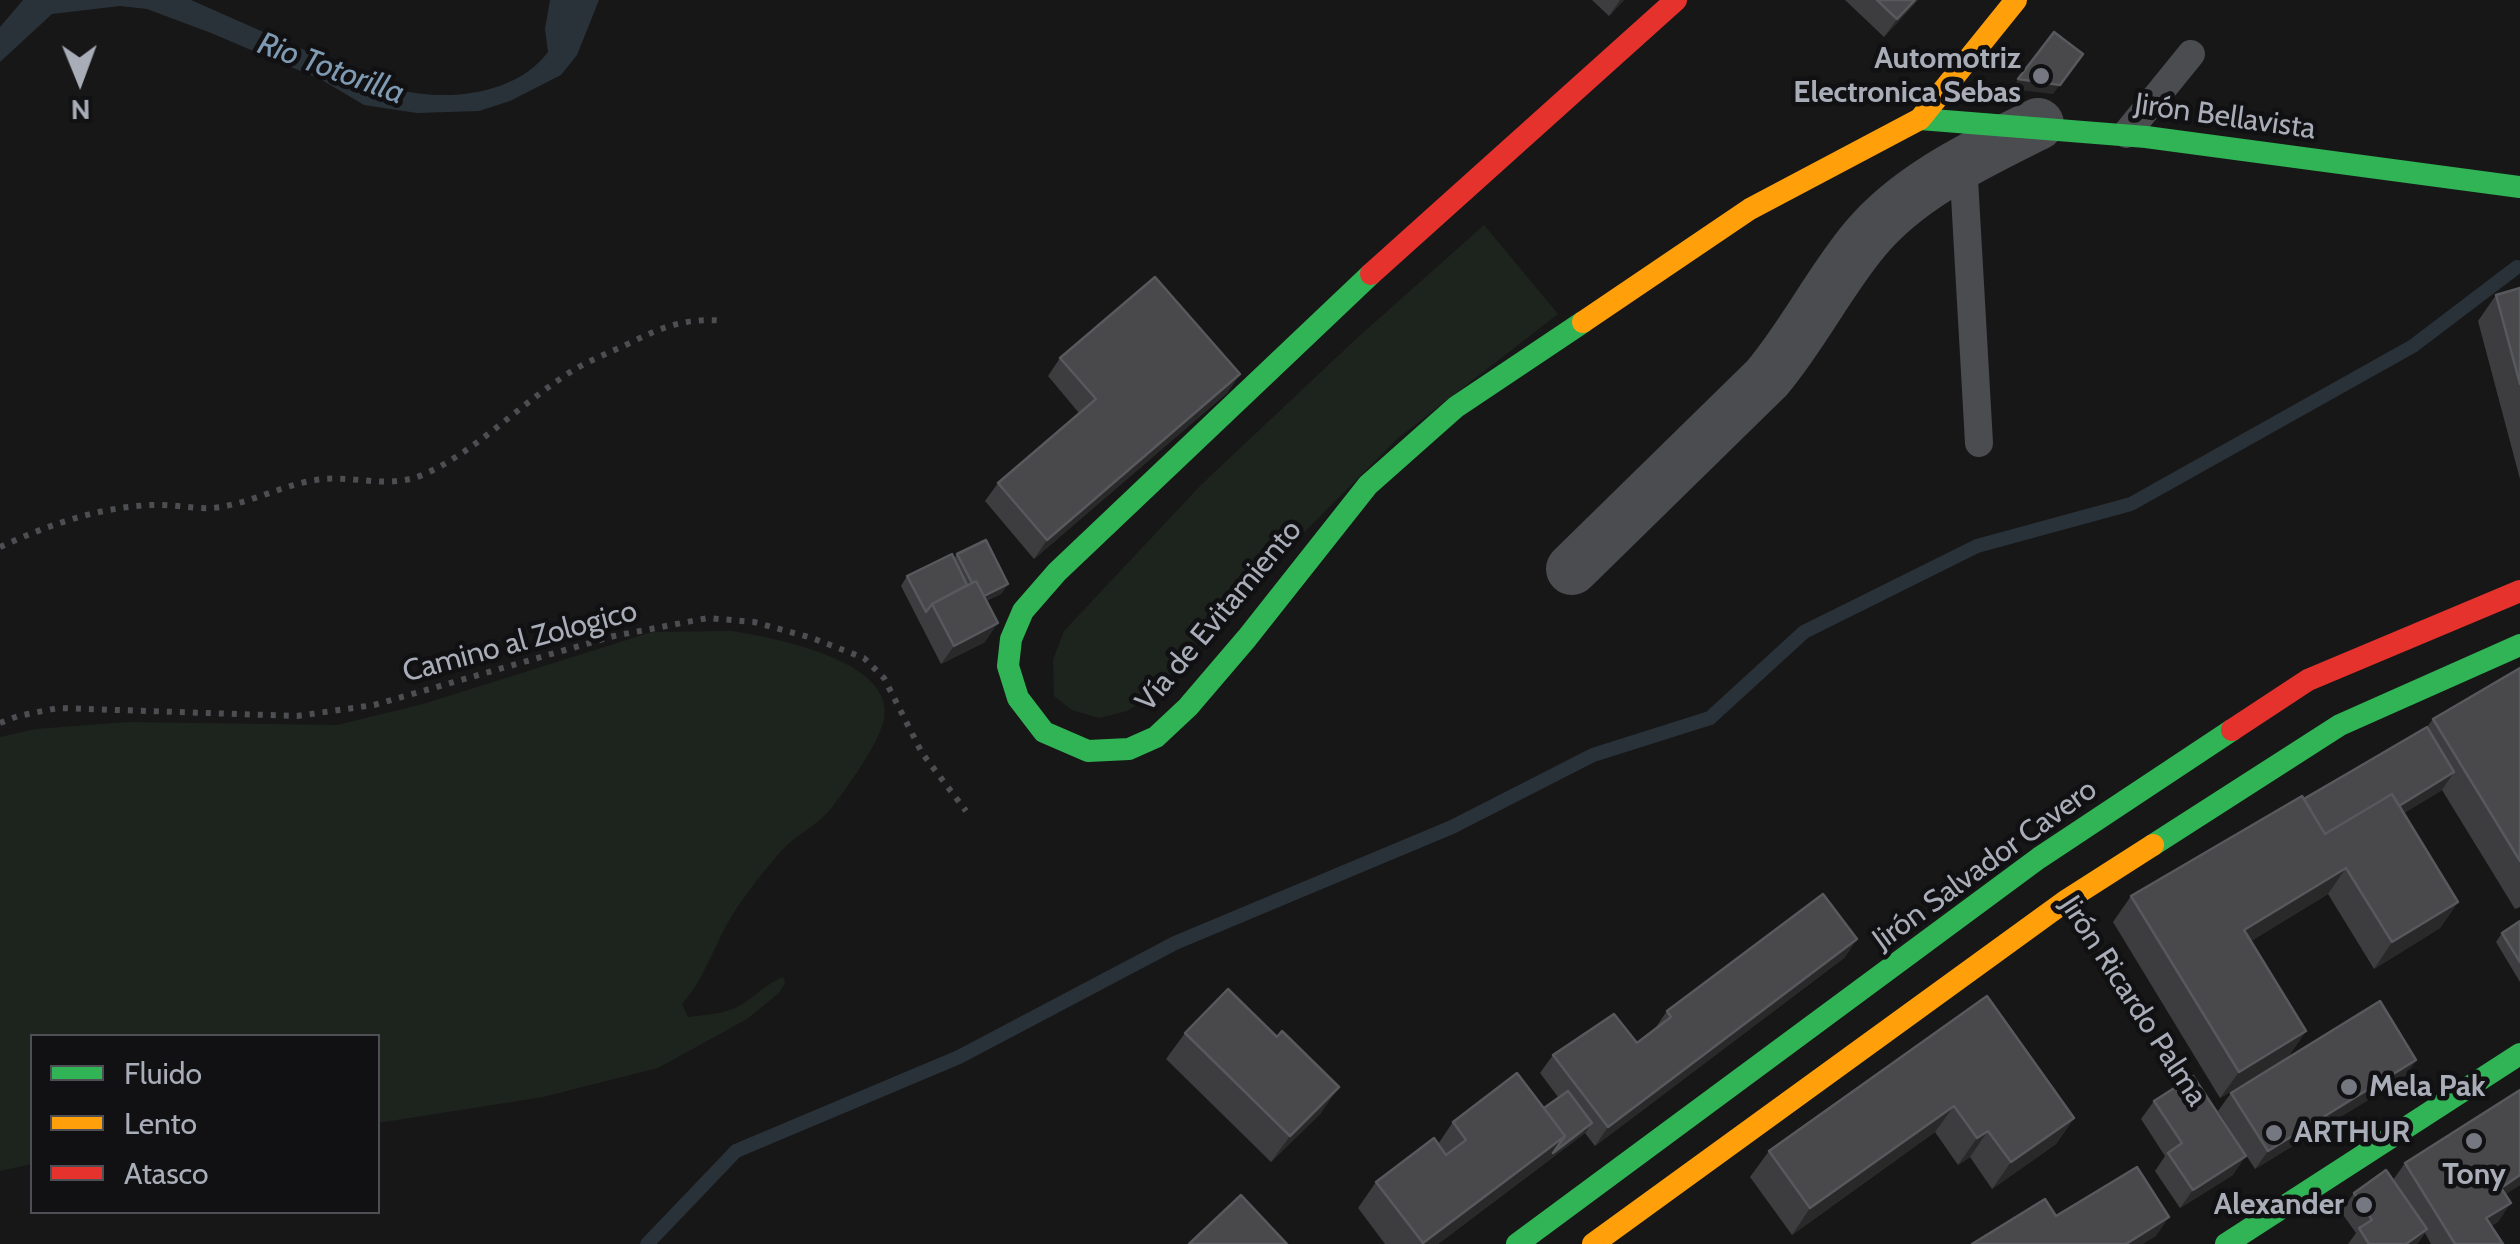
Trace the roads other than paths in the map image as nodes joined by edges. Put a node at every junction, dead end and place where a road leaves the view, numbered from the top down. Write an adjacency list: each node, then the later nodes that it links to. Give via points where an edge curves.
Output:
1 (1676, 0): 4 (main road, Vía de Evitamiento, via 1374,272 1022,611 1008,666 1018,698 1044,732 1088,751 1130,749 1156,737 1248,638 1368,485 1456,406 1750,209)
2 (2016, 0): 4 (main road)
3 (2190, 54): 6 (lane)
4 (1920, 120): 5 (main road, Jirón Bellavista)
5 (2038, 124): 6 (main road, Jirón Bellavista); 7 (street)
6 (2126, 134): 8 (main road, Jirón Bellavista)
7 (1963, 161): 9 (lane); 10 (street, via 1863,240 1767,378)
8 (2520, 187)
9 (1980, 443)
10 (1572, 569)
11 (2520, 592): 14 (main road, Jirón Salvador Cavero, via 2308,680 2039,858)
12 (2520, 645): 14 (main road, Jirón Salvador Cavero, via 2340,725 2067,900)
13 (2520, 1054): 15 (main road)
14 (1601, 1229): 16 (main road, Jirón Salvador Cavero)
15 (2282, 1229): 17 (main road)
16 (1518, 1244)
17 (2226, 1244)

